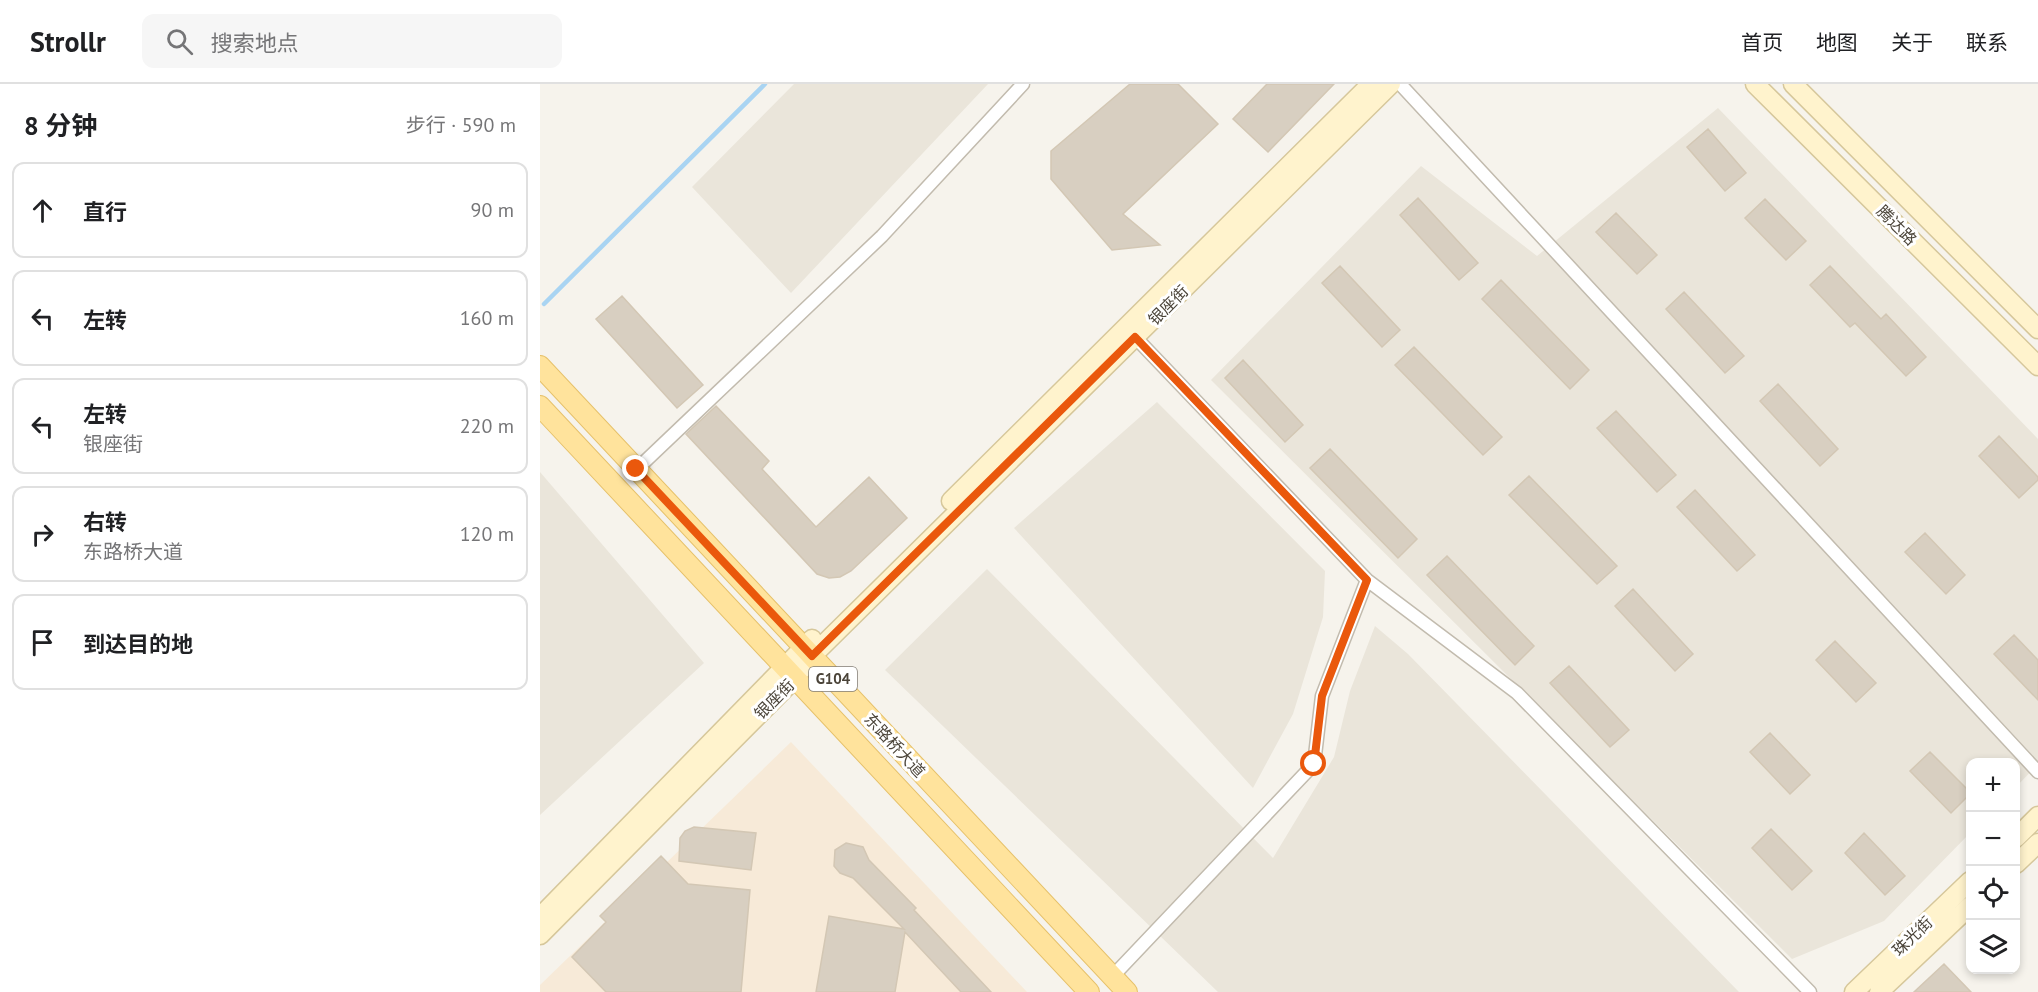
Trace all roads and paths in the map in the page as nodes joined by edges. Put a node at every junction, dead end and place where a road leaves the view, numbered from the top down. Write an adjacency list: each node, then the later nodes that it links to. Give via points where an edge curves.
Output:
1 (1023, 84): 12 (street, via 882,236)
2 (1371, 84): 14 (main road)
3 (1391, 84): 8 (main road, 银座街)
4 (1400, 84): 16 (street)
5 (1755, 84): 10 (main road, 腾达路)
6 (1793, 84): 7 (main road, 腾达路)
7 (2038, 329)
8 (1135, 337): 13 (street); 14 (main road, 银座街)
9 (540, 366): 12 (main road, 东路桥大道 / G104)
10 (2038, 366)
11 (540, 406): 15 (main road, 东路桥大道 / G104)
12 (636, 469): 14 (main road, 东路桥大道 / G104)
13 (1367, 580): 25 (street, via 1322,696 1314,764); 28 (street, via 1517,693)
14 (808, 652): 15 (main road, 银座街); 25 (main road, 东路桥大道 / G104)
15 (790, 673): 23 (main road); 24 (main road, 银座街); 26 (main road, 东路桥大道 / G104)
16 (2038, 771)
17 (2038, 816): 18 (main road)
18 (2020, 834)
19 (2038, 843): 20 (main road)
20 (2020, 860)
21 (1966, 885): 29 (main road, 珠光街)
22 (1966, 911): 30 (main road, 珠光街)
23 (540, 916)
24 (540, 935)
25 (1112, 976): 27 (main road, 东路桥大道 / G104)
26 (1089, 992)
27 (1126, 992)
28 (1810, 992)
29 (1854, 992)
30 (1879, 992)

